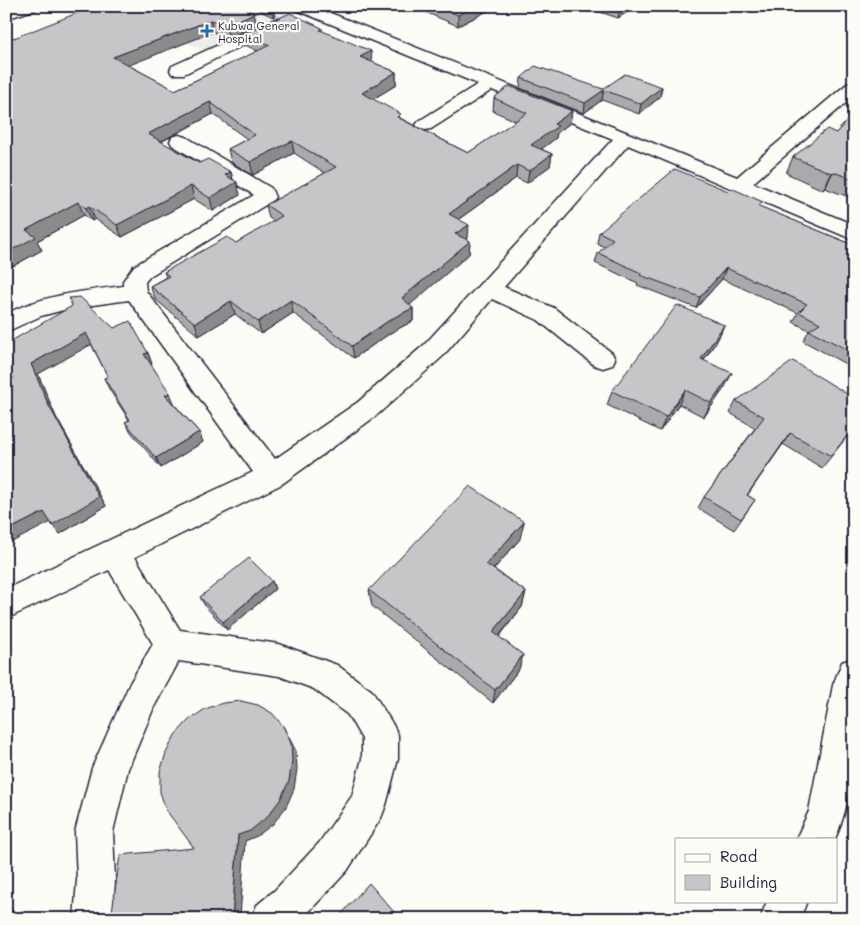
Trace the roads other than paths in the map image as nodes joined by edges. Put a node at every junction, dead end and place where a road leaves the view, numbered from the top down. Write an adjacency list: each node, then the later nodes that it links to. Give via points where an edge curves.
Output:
1 (31, 6): 3 (street)
2 (312, 8): 5 (street); 7 (street)
3 (6, 15)
4 (257, 17): 5 (street)
5 (274, 24): 6 (street)
6 (178, 70)
7 (491, 83): 9 (street); 10 (street)
8 (854, 87): 12 (street)
9 (426, 125)
10 (625, 137): 12 (street); 14 (street)
11 (179, 141): 15 (street, via 254,184 265,197 142,271 134,281)
12 (740, 184): 13 (street)
13 (854, 233)
14 (489, 289): 17 (street, via 546,314); 18 (street, via 433,351 374,403)
15 (135, 292): 16 (street, via 70,300 33,310); 18 (street)
16 (6, 324)
17 (603, 358)
18 (272, 476): 19 (street)
19 (114, 552): 20 (street); 21 (street)
20 (6, 605)
21 (171, 644): 25 (street, via 142,695 110,768 94,832 96,880 93,916); 26 (street, via 279,660 325,677 360,703 380,735 380,759 368,805 333,857)
22 (854, 674): 23 (street, via 827,814)
23 (815, 838)
24 (787, 902): 27 (street)
25 (96, 919)
26 (271, 919)
27 (780, 919)

